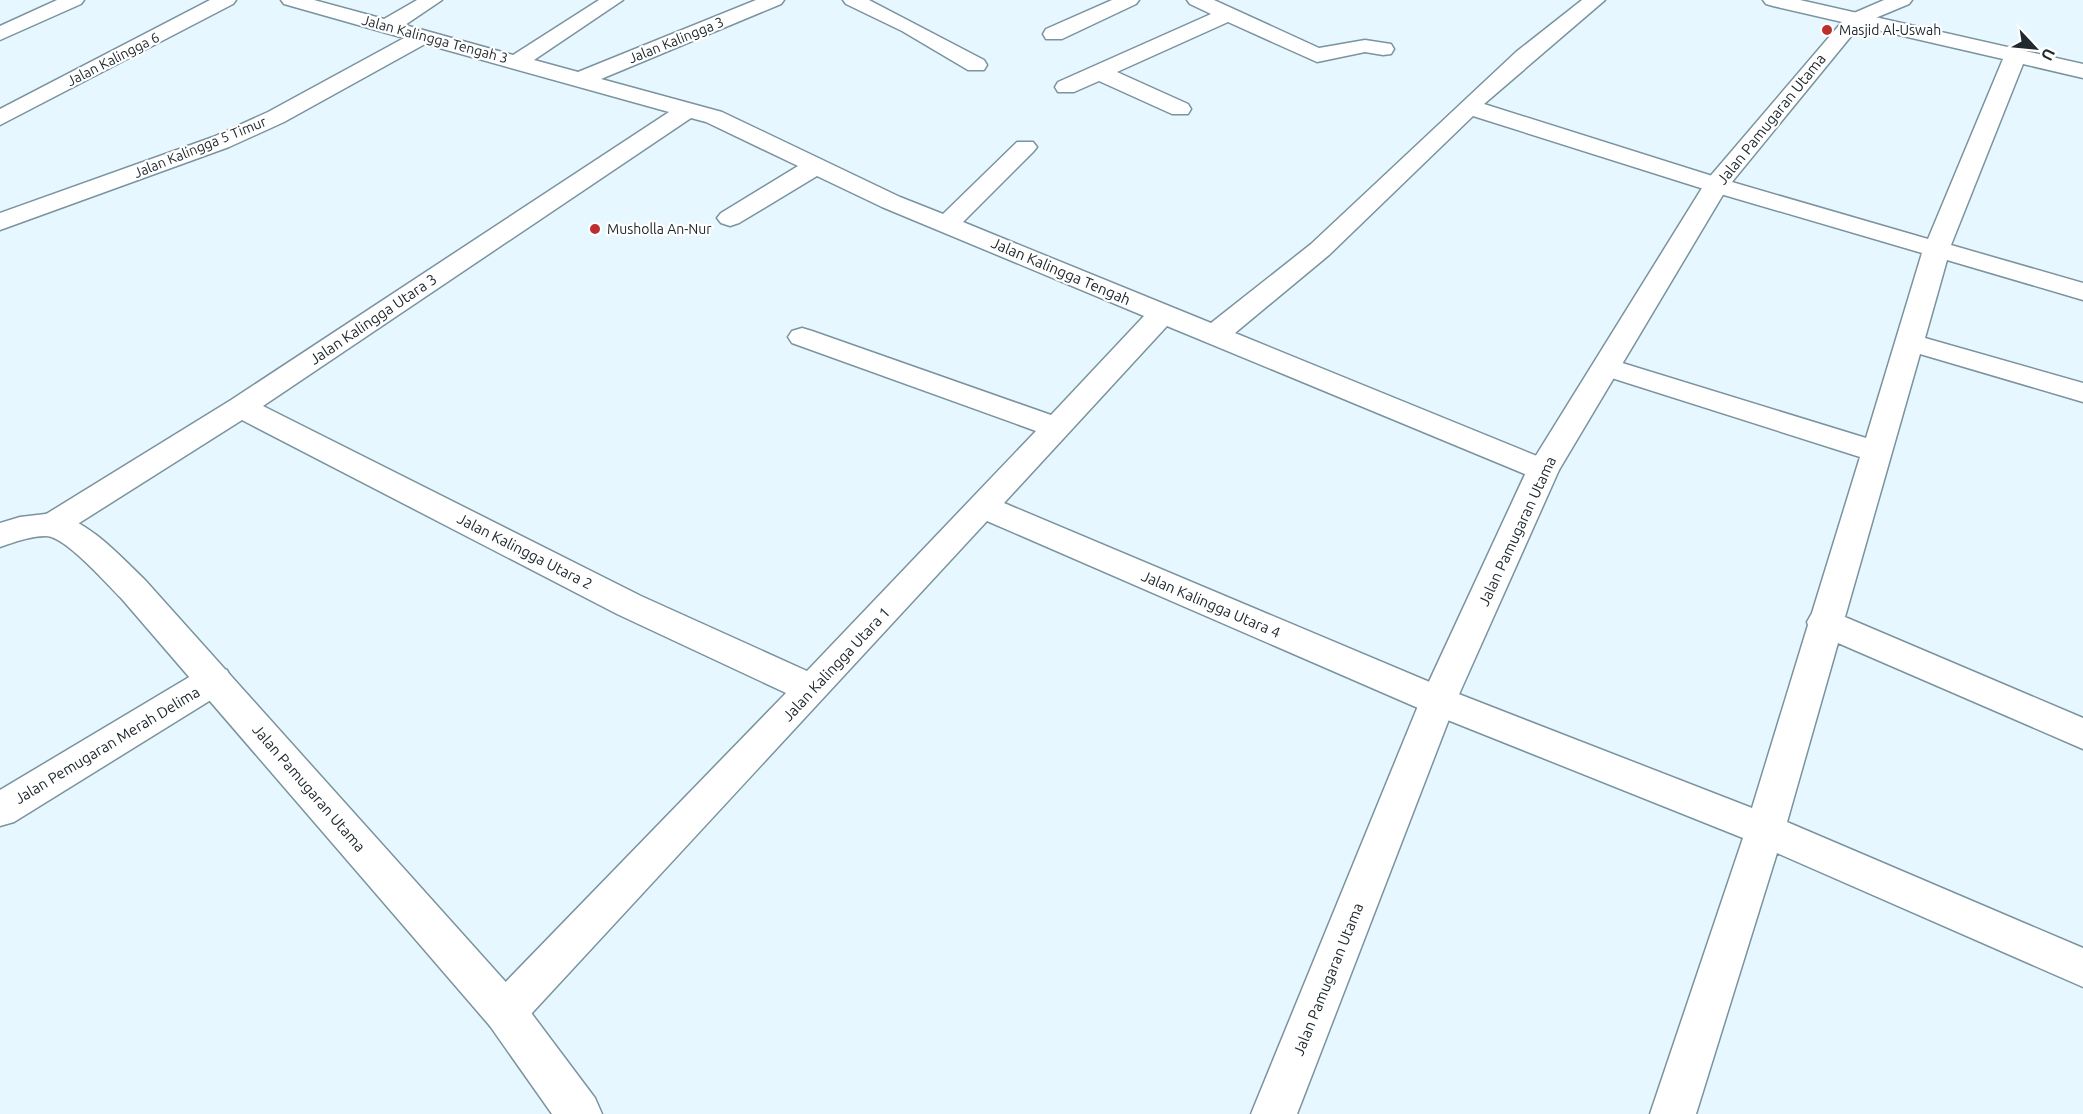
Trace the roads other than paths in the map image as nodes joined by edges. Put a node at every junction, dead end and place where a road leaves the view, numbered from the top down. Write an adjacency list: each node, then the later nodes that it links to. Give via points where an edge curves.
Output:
1 (74, 0): 16 (street)
2 (226, 0): 30 (street, Jalan Kalingga 6)
3 (291, 0): 15 (street, Jalan Kalingga Tengah 3)
4 (432, 0): 15 (street)
5 (613, 0): 21 (street)
6 (774, 0): 25 (street, Jalan Kalingga 3)
7 (853, 0): 22 (street)
8 (1129, 0): 17 (street)
9 (1197, 0): 13 (street)
10 (1595, 0): 27 (street)
11 (1773, 0): 14 (street)
12 (1902, 0): 14 (street, Jalan Pamugaran Utama)
13 (1228, 14): 19 (street, via 1317,55 1365,46); 24 (street)
14 (1854, 20): 20 (street); 33 (street, Jalan Pamugaran Utama)
15 (387, 26): 18 (street, Jalan Kalingga Tengah 3)
16 (0, 34)
17 (1054, 34)
18 (423, 36): 21 (street, Jalan Kalingga Tengah 3); 35 (street, Jalan Kalingga 5 Timur, via 276,117 221,142)
19 (1383, 49)
20 (2016, 54): 23 (street); 37 (street)
21 (517, 62): 25 (street, Jalan Kalingga Tengah 3)
22 (976, 65)
23 (2083, 71)
24 (1098, 72): 26 (street); 29 (street)
25 (579, 80): 28 (street, Jalan Kalingga Tengah)
26 (1066, 87)
27 (1469, 107): 33 (street); 40 (street, via 1358,215 1246,313)
28 (688, 109): 32 (street, Jalan Kalingga Tengah, via 733,124); 45 (street, Jalan Kalingga Utara 3)
29 (1180, 109)
30 (0, 118)
31 (1025, 147): 36 (street)
32 (814, 167): 34 (street); 36 (street, Jalan Kalingga Tengah)
33 (1716, 185): 37 (street); 43 (street, Jalan Pamugaran Utama)
34 (730, 218)
35 (0, 222)
36 (947, 224): 39 (street, Jalan Kalingga Tengah)
37 (1937, 248): 38 (street); 42 (street)
38 (2083, 292)
39 (1162, 314): 40 (street, Jalan Kalingga Tengah); 46 (street, Jalan Kalingga Utara 1)
40 (1215, 334): 48 (street, Jalan Kalingga Tengah)
41 (802, 337): 46 (street)
42 (1909, 342): 44 (street); 47 (street)
43 (1606, 367): 47 (street); 48 (street, Jalan Pamugaran Utama)
44 (2083, 393)
45 (241, 407): 50 (street, Jalan Kalingga Utara 3); 54 (street, Jalan Kalingga Utara 2, via 629,605)
46 (1055, 427): 49 (street, Jalan Kalingga Utara 1)
47 (1878, 452): 52 (street)
48 (1543, 470): 55 (street, Jalan Pamugaran Utama)
49 (984, 507): 54 (street, Jalan Kalingga Utara 1); 55 (street, Jalan Kalingga Utara 4)
50 (54, 524): 51 (street, via 20,528); 53 (street, Jalan Pamugaran Utama, via 93,549)
51 (0, 536)
52 (1824, 622): 56 (street); 58 (street)
53 (214, 680): 57 (street, Jalan Pemugaran Merah Delima); 60 (street, Jalan Pamugaran Utama)
54 (812, 689): 60 (street, Jalan Kalingga Utara 1)
55 (1438, 701): 58 (street, Jalan Kalingga Utara 4); 62 (street, Jalan Pamugaran Utama)
56 (2083, 734)
57 (0, 810)
58 (1765, 830): 59 (street, Jalan Kalingga Utara 4); 63 (street)
59 (2083, 968)
60 (505, 1012): 61 (street, Jalan Pamugaran Utama)
61 (579, 1114)
62 (1274, 1114)
63 (1673, 1114)

